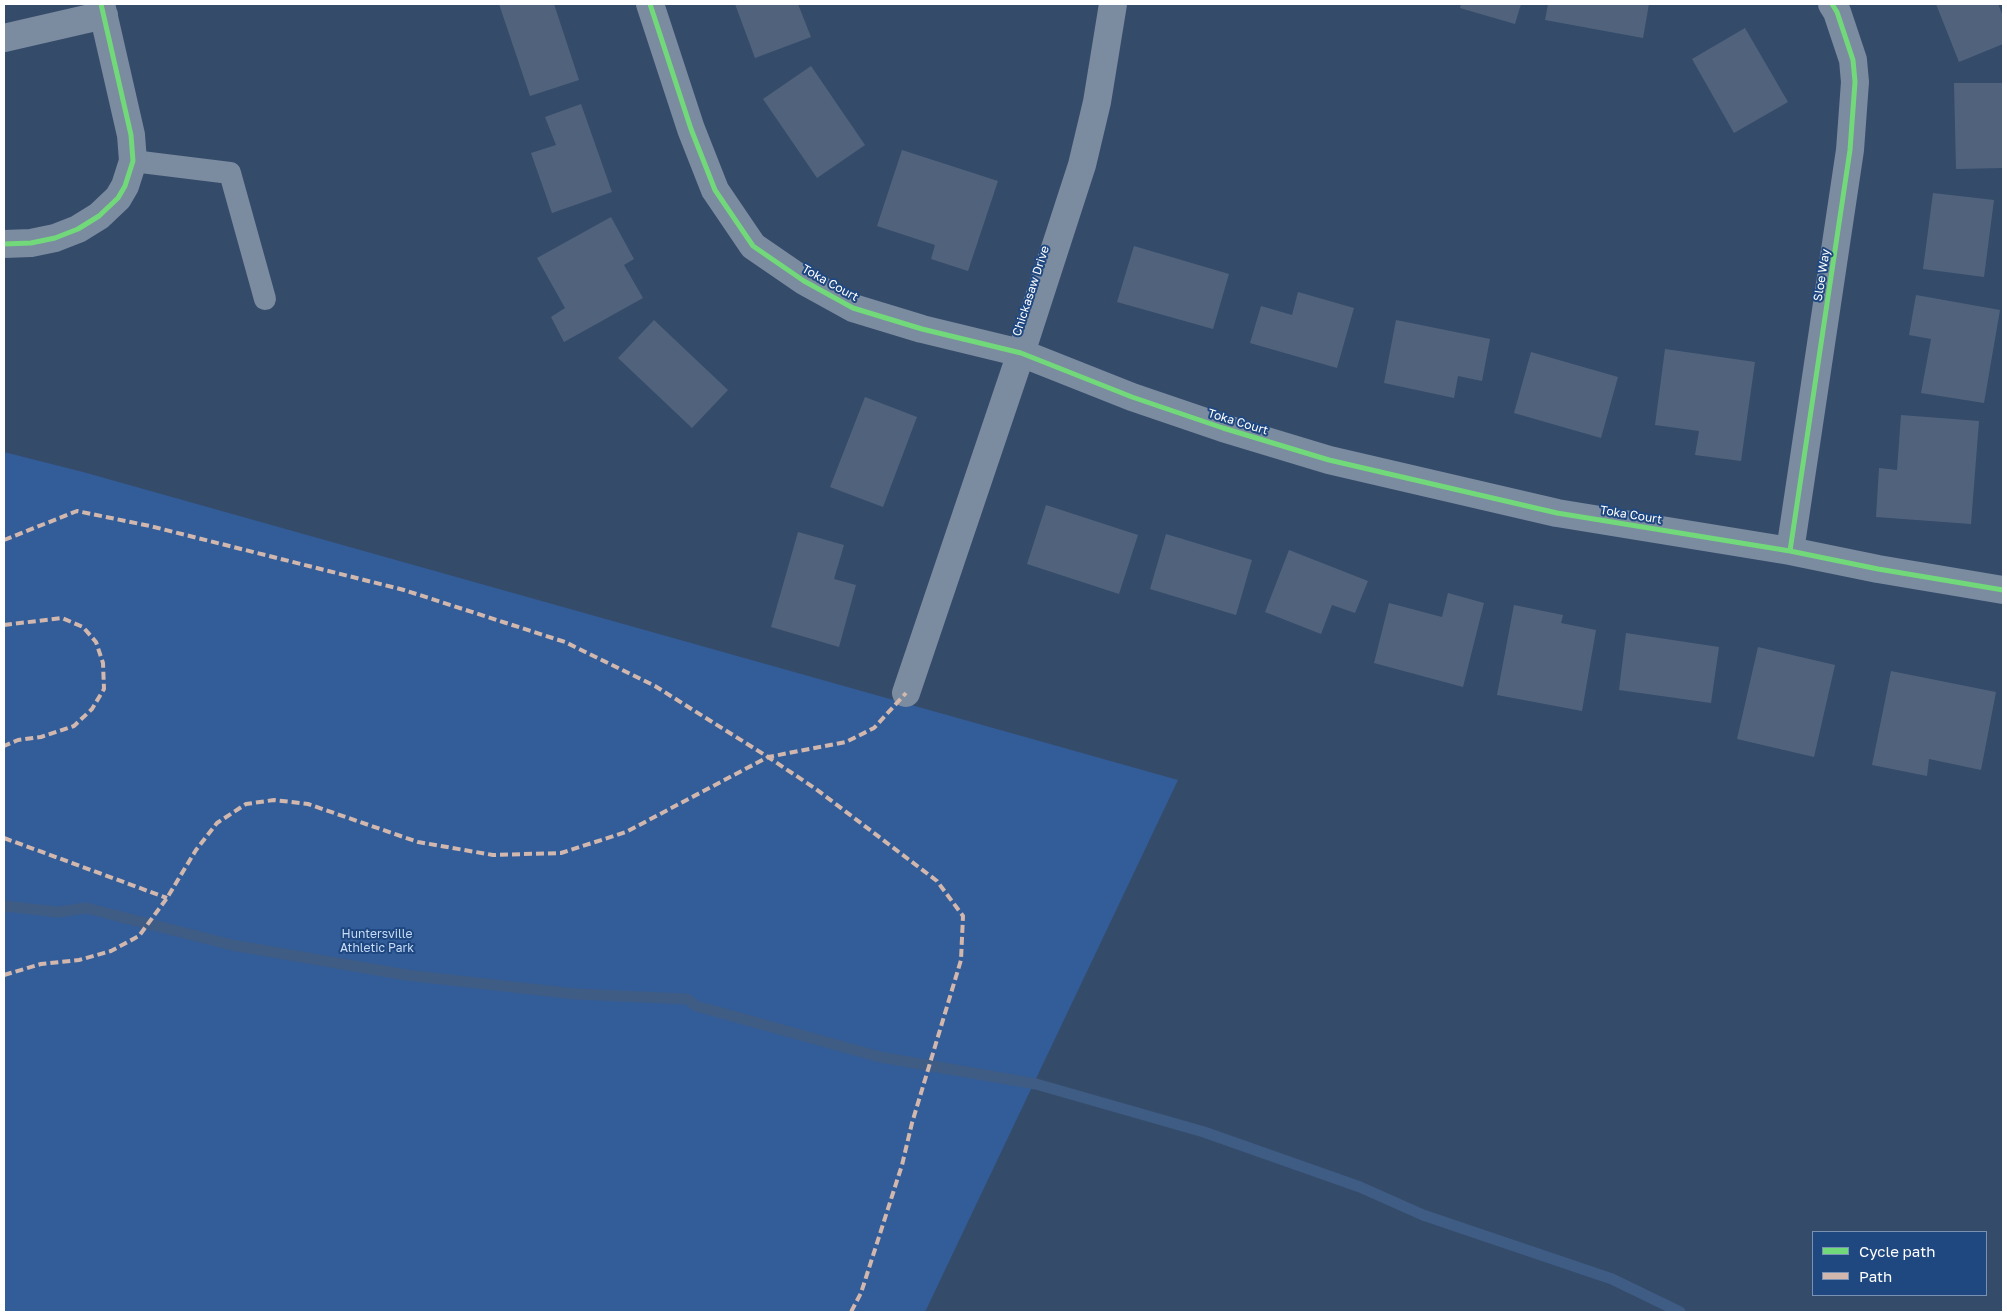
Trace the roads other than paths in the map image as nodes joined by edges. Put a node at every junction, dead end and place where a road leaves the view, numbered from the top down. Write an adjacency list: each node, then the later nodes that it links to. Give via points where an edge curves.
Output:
1 (650, 4): 9 (street, Toka Court, via 691,129 715,190 753,246 804,281 853,308 922,329)
2 (1113, 4): 9 (street, Chickasaw Drive, via 1097,102 1082,165)
3 (1832, 4): 10 (street, Sloe Way, via 1853,60 1855,82 1851,140)
4 (103, 10): 5 (street); 6 (street, via 131,134)
5 (4, 38)
6 (133, 161): 7 (street, via 118,198 99,216 55,238); 8 (lane, via 230,173)
7 (4, 244)
8 (265, 299)
9 (1022, 353): 10 (street, Toka Court, via 1132,398 1329,460 1557,513); 12 (street, Chickasaw Drive)
10 (1790, 552): 11 (street, Toka Court)
11 (2003, 590)
12 (906, 693)

